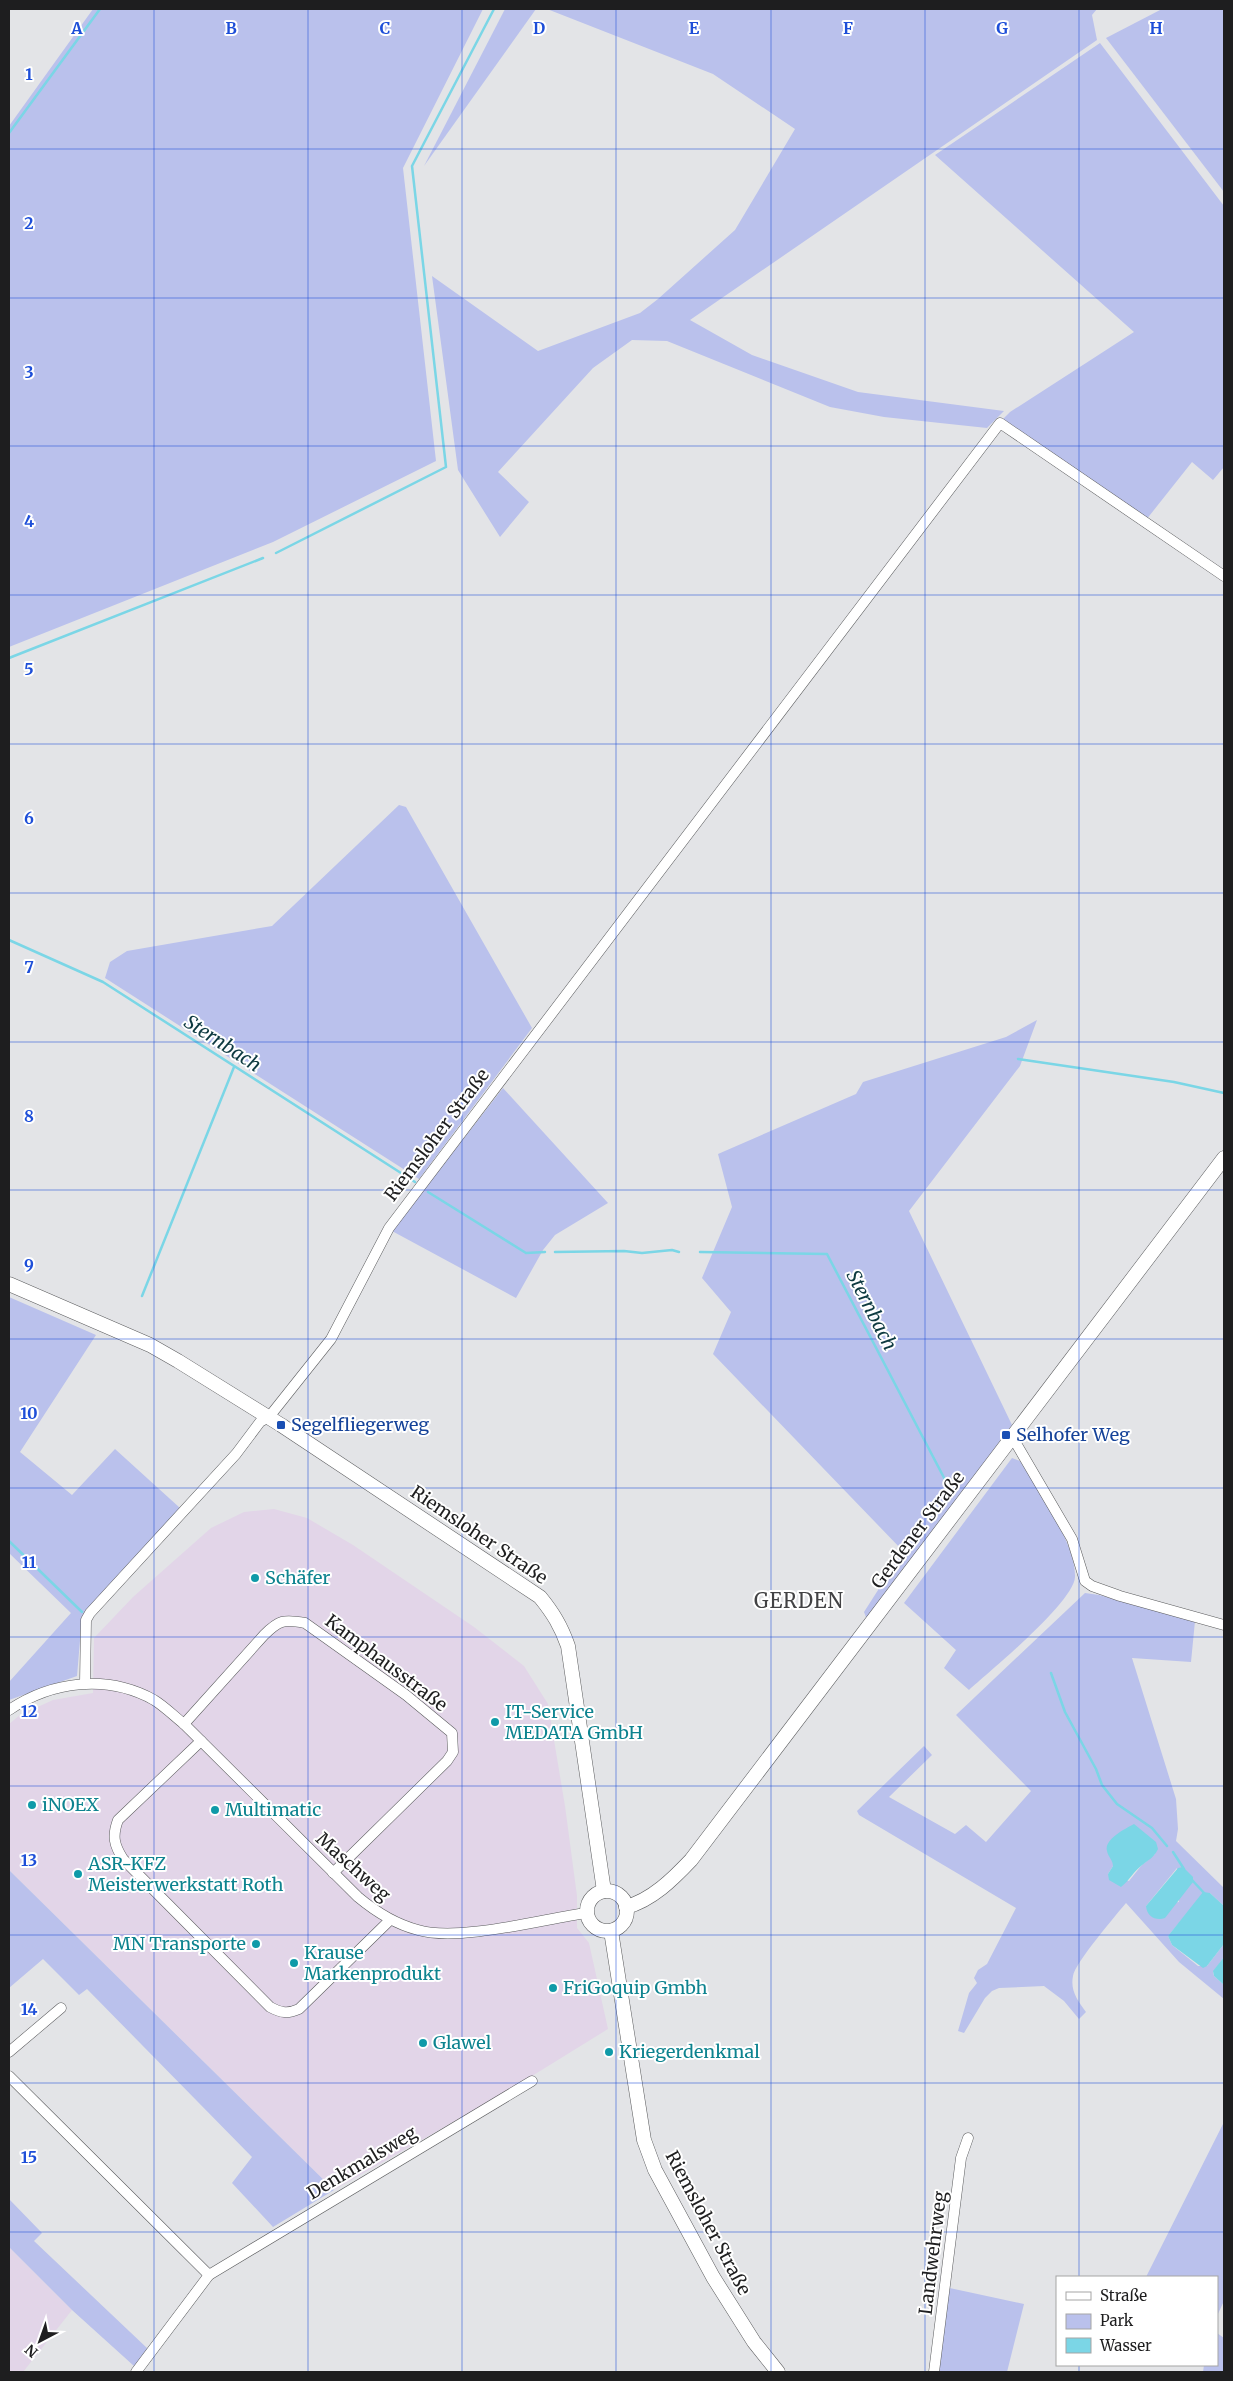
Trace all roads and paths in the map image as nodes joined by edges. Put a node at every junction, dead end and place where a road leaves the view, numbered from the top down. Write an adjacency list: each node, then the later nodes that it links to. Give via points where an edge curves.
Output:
1 (1224, 576): 4 (street, Riemsloher Straße, via 1000,423 390,1228 332,1339)
2 (1224, 1158): 5 (main road, Gerdener Straße)
3 (9, 1284): 4 (main road, Riemsloher Straße, via 150,1345)
4 (269, 1417): 7 (street, via 260,1422 236,1454 90,1613 86,1620); 12 (main road, Riemsloher Straße, via 523,1585 554,1613 568,1646)
5 (1010, 1438): 6 (street, via 1072,1539 1084,1581 1120,1596); 13 (main road, Gerdener Straße, via 691,1860 667,1884 635,1905)
6 (1224, 1625)
7 (85, 1683): 8 (street, Maschweg, via 39,1692); 9 (street, Maschweg, via 139,1693)
8 (9, 1710)
9 (184, 1724): 10 (street, Maschweg); 11 (street, Kamphausstraße, via 277,1622 291,1620 305,1623 406,1694 452,1733 453,1752 447,1761)
10 (201, 1741): 11 (street, Maschweg); 15 (street, via 118,1820 113,1833 116,1847 123,1859 270,2007 280,2013 299,2009)
11 (333, 1874): 15 (street, Maschweg, via 368,1906)
12 (604, 1892): 13 (main road, via 615,1893); 14 (main road, via 593,1896)
13 (626, 1907): 16 (main road, via 625,1919)
14 (586, 1912): 15 (street, Maschweg, via 451,1934 420,1931); 16 (main road, via 595,1928)
15 (390, 1920)
16 (612, 1931): 24 (main road, Riemsloher Straße, via 644,2140 655,2170 735,2314)
17 (61, 2008): 18 (street)
18 (9, 2052)
19 (9, 2076): 22 (street)
20 (532, 2081): 22 (street, Denkmalsweg)
21 (968, 2138): 25 (street, Landwehrweg, via 961,2158)
22 (209, 2275): 23 (street, Denkmalsweg)
23 (136, 2372)
24 (778, 2372)
25 (934, 2372)

